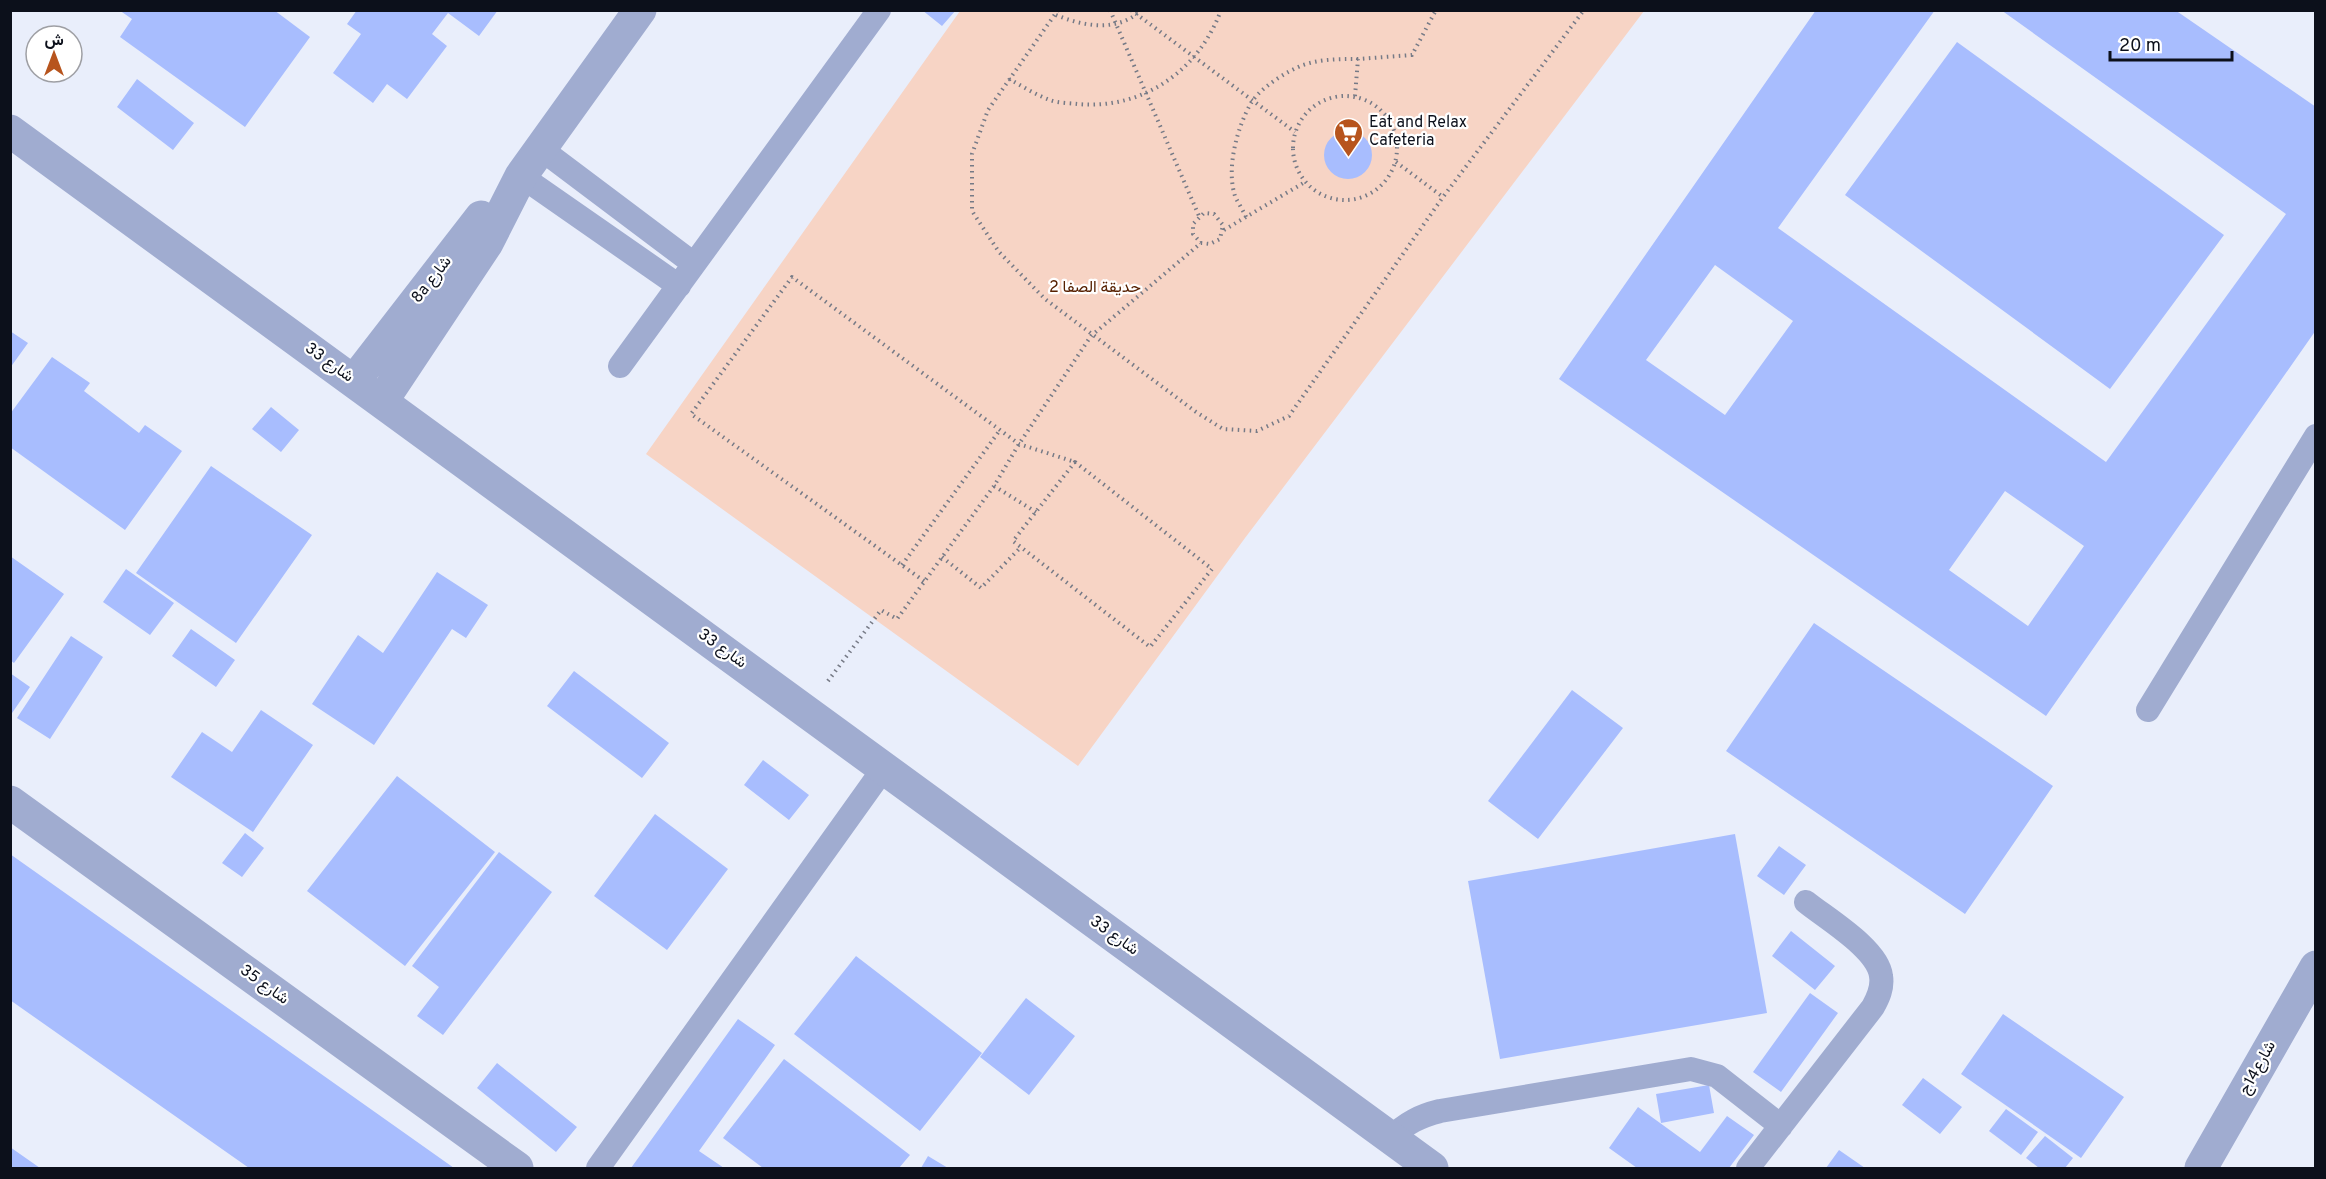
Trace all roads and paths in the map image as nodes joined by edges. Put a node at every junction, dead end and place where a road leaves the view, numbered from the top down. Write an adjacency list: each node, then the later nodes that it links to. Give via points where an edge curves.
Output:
1 (640, 10): 20 (street, 8a شارع)
2 (879, 10): 29 (lane)
3 (1110, 10): 11 (path)
4 (1131, 10): 10 (path)
5 (1141, 10): 10 (path)
6 (1221, 10): 12 (path, via 1210,36)
7 (1436, 10): 13 (path, via 1412,55)
8 (1584, 10): 24 (path)
9 (1057, 13): 11 (path, via 1075,23); 14 (path)
10 (1137, 15): 11 (path); 12 (path)
11 (1116, 24): 15 (path)
12 (1194, 58): 15 (path, via 1172,79); 17 (path)
13 (1358, 58): 16 (path); 17 (path, via 1329,58 1300,66)
14 (1008, 80): 15 (path, via 1052,101 1099,106); 31 (path, via 988,110 972,154 972,211 999,252 1045,299)
15 (1147, 94): 25 (path)
16 (1355, 96): 19 (path, via 1329,98 1308,110); 21 (path, via 1381,109 1396,133)
17 (1252, 101): 19 (path); 26 (path, via 1232,163 1235,195)
18 (10, 131): 33 (street, شارع 33)
19 (1295, 132): 23 (path, via 1296,167)
20 (541, 149): 22 (street, 8a شارع); 29 (lane)
21 (1396, 162): 23 (path, via 1382,186 1357,199 1328,198); 24 (path)
22 (518, 181): 30 (lane); 33 (street, 8a شارع, via 472,228); 34 (street, 8a شارع, via 487,243)
23 (1305, 182): 26 (path)
24 (1443, 197): 31 (path, via 1289,416 1257,431 1223,429)
25 (1199, 216): 27 (path, via 1214,214); 28 (path, via 1192,229)
26 (1246, 217): 27 (path)
27 (1224, 230): 28 (path, via 1215,242)
28 (1200, 243): 31 (path)
29 (694, 264): 30 (lane)
30 (679, 286): 32 (lane)
31 (1091, 336): 37 (path)
32 (620, 366)
33 (354, 381): 34 (street, شارع 33)
34 (382, 401): 45 (street, شارع 33)
35 (1000, 430): 37 (path); 43 (path); 43 (path, via 792,277 691,414)
36 (2316, 436): 46 (lane)
37 (1019, 444): 38 (path); 39 (path)
38 (1075, 462): 40 (path); 41 (path, via 1212,569 1150,647)
39 (994, 486): 40 (path); 42 (path)
40 (1035, 512): 41 (path, via 1013,541)
41 (1021, 547): 42 (path, via 981,588)
42 (942, 557): 44 (path)
43 (902, 565): 44 (path)
44 (924, 581): 45 (path, via 897,619 881,610)
45 (806, 710): 47 (street, شارع 33)
46 (2148, 710)
47 (884, 768): 52 (street, شارع 33); 54 (lane)
48 (10, 802): 53 (street, شارع 35)
49 (1806, 902): 51 (lane, via 1875,960 1881,976 1880,993 1873,1008)
50 (2316, 966): 57 (street, شارع14ج)
51 (1781, 1126): 52 (lane, via 1717,1076 1691,1070 1440,1111 1405,1125); 56 (lane)
52 (1391, 1138): 55 (street, شارع 33)
53 (515, 1168)
54 (598, 1168)
55 (1432, 1168)
56 (1748, 1168)
57 (2201, 1168)

